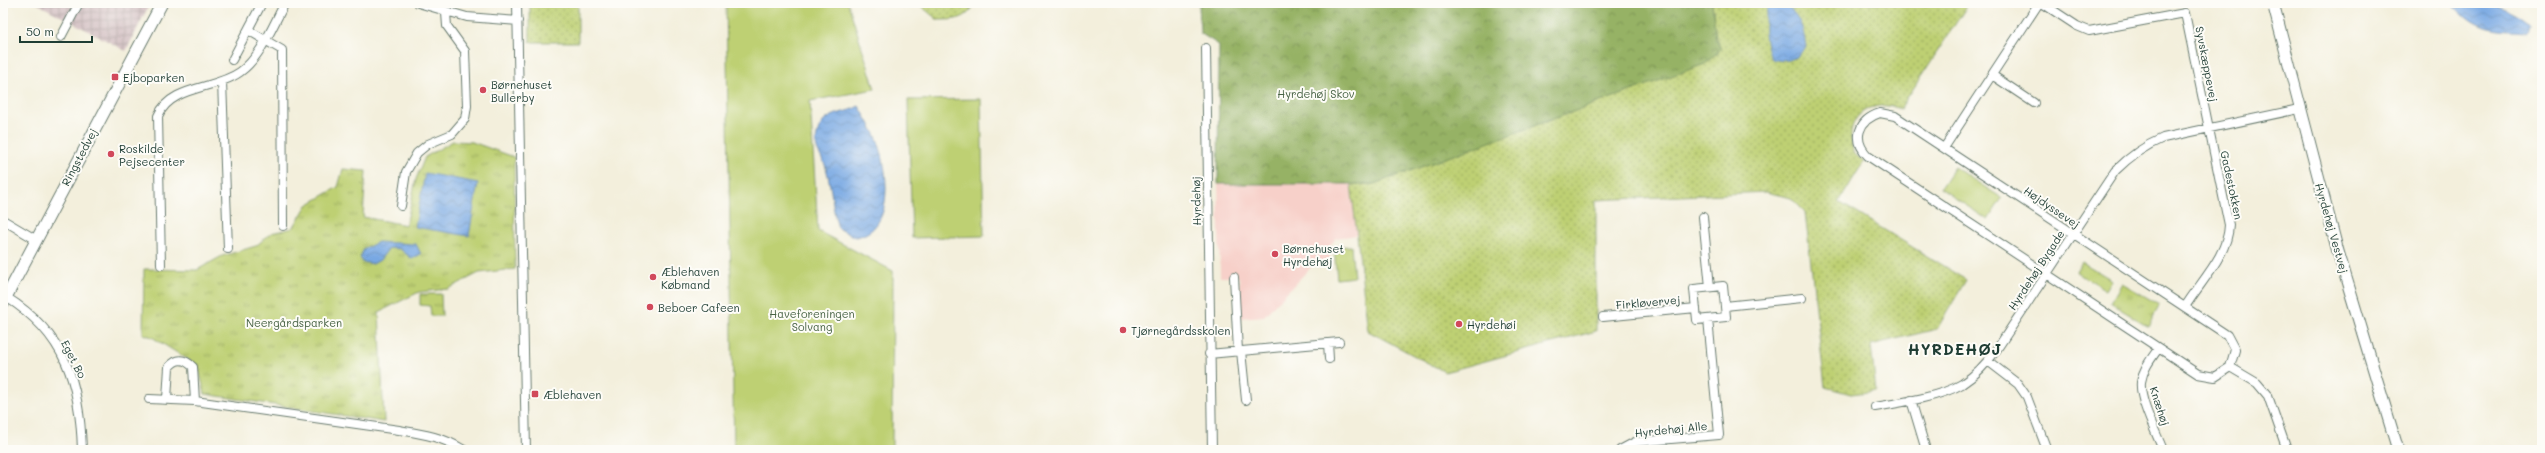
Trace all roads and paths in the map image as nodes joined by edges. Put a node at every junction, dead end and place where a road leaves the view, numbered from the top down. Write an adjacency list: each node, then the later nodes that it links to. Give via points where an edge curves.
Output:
1 (79, 3): 13 (street)
2 (262, 3): 12 (street)
3 (285, 3): 14 (street)
4 (418, 3): 9 (street)
5 (518, 3): 11 (street)
6 (2041, 3): 17 (street); 21 (street, Syvskæppevej, via 2089,31 2185,13)
7 (2273, 3): 20 (street, Hyrdehøj Vestvej)
8 (159, 6): 28 (street, Ringstedvej)
9 (437, 6): 10 (street)
10 (446, 12): 11 (street, via 467,17); 23 (street, via 447,26 465,51 468,106 465,118 452,134 428,144 417,153 406,172)
11 (518, 22): 57 (street)
12 (248, 30): 14 (street); 16 (street)
13 (61, 37)
14 (265, 39): 18 (street, via 249,65 239,74); 26 (street, via 282,50)
15 (1206, 48): 45 (street, Hyrdehøj)
16 (232, 60)
17 (1992, 75): 19 (street); 22 (street)
18 (222, 81): 29 (street); 30 (street, via 171,99 158,116)
19 (2034, 103)
20 (2299, 109): 21 (street, Hyrdehøj Bygade); 64 (street, Hyrdehøj Vestvej, via 2337,248)
21 (2208, 128): 27 (street, Hyrdehøj Bygade, via 2163,138 2130,156 2115,171); 37 (street, Gadestokken, via 2229,224 2229,237)
22 (1944, 148): 27 (street, Højdyssevej); 31 (street, Højdyssevej, via 1888,113 1880,113 1865,120 1858,135 1861,147 1868,156)
23 (401, 206)
24 (1703, 217): 33 (street)
25 (3, 220): 28 (street)
26 (283, 226)
27 (2073, 234): 31 (street, Hyrdehøj Bygade); 37 (street, Højdyssevej)
28 (35, 239): 35 (street, Ringstedvej)
29 (228, 249)
30 (161, 265)
31 (2046, 275): 43 (street, Højdyssevej); 47 (street, Hyrdehøj Bygade)
32 (1234, 277): 44 (street)
33 (1710, 287): 36 (street, via 1723,286); 38 (street, Firkløvervej, via 1694,289)
34 (1802, 298): 36 (street)
35 (4, 300): 55 (street, Eget Bo, via 21,308 41,326 68,367 79,402)
36 (1725, 306): 40 (street, via 1726,317)
37 (2185, 306): 48 (street, Højdyssevej, via 2227,335 2235,350)
38 (1696, 308): 39 (street, Firkløvervej); 40 (street, Firkløvervej, via 1697,320)
39 (1603, 317)
40 (1708, 319): 59 (street, Hyrdehøj Alle, via 1719,436 1635,442)
41 (1339, 342): 42 (street)
42 (1328, 343): 44 (street); 46 (street)
43 (2158, 349): 48 (street, Højdyssevej, via 2206,378 2215,377); 62 (street, Knæhøj, via 2145,368 2141,382 2143,396)
44 (1240, 351): 45 (street); 51 (street)
45 (1209, 354): 58 (street, Hyrdehøj)
46 (1329, 359)
47 (1988, 361): 52 (street, Hyrdehøj Bygade, via 1961,385); 61 (street, via 2018,384 2027,397)
48 (2230, 367): 63 (street, via 2257,383 2268,396)
49 (149, 399): 50 (street)
50 (167, 399): 53 (street); 53 (street, via 169,367 181,360 188,361 193,367)
51 (1246, 400)
52 (1911, 400): 54 (street, Hyrdehøj Bygade); 60 (street)
53 (195, 401): 56 (street, via 431,435 452,442)
54 (1875, 406)
55 (82, 450)
56 (464, 450)
57 (526, 450)
58 (1212, 450)
59 (1620, 450)
60 (1926, 450)
61 (2047, 450)
62 (2163, 450)
63 (2287, 450)
64 (2398, 450)

